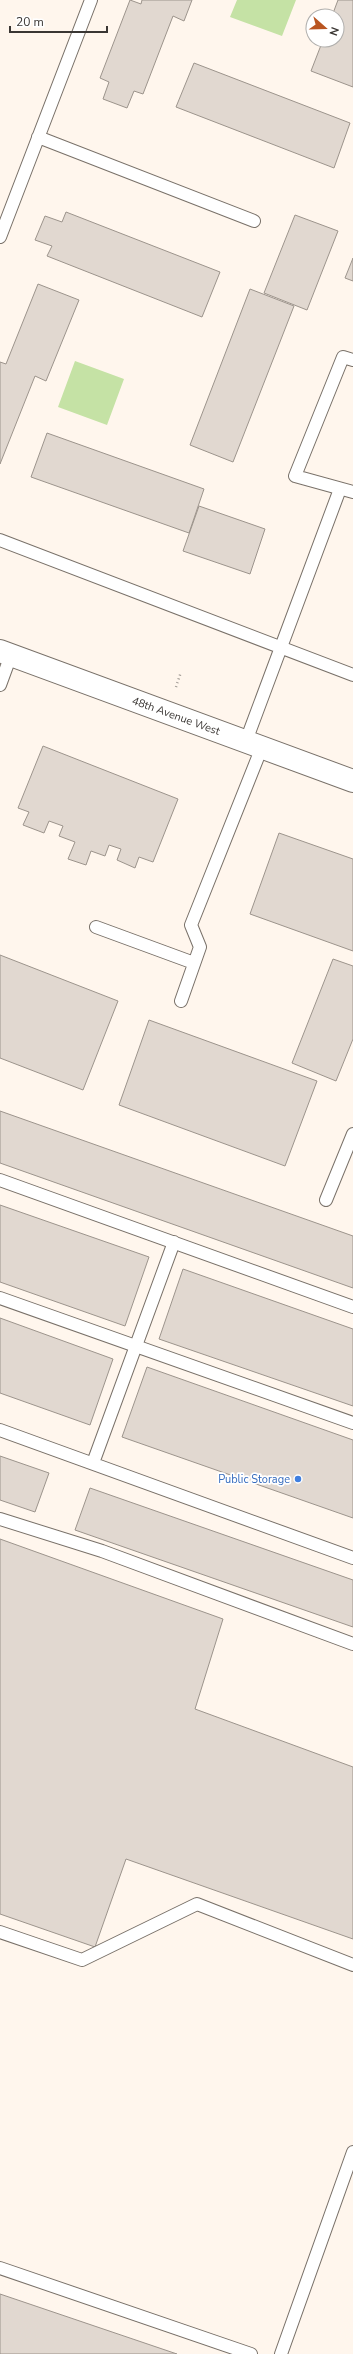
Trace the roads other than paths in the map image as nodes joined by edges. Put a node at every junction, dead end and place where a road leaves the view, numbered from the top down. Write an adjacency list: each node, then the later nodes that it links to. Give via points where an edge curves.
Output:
1 (91, 0): 2 (lane)
2 (38, 136): 3 (lane); 4 (lane)
3 (254, 221)
4 (0, 237)
5 (353, 360): 6 (lane, via 343,357 295,476)
6 (340, 489): 7 (lane); 9 (lane)
7 (353, 492)
8 (0, 540): 9 (lane)
9 (281, 648): 11 (lane); 13 (lane)
10 (6, 653): 12 (lane); 13 (street, 48th Avenue West)
11 (353, 675)
12 (0, 685)
13 (254, 744): 14 (street, 48th Avenue West); 16 (lane, via 191,926 200,947)
14 (353, 780)
15 (96, 927): 16 (lane)
16 (194, 963): 17 (lane)
17 (181, 1001)
18 (353, 1134): 20 (lane)
19 (0, 1180): 21 (lane)
20 (326, 1200)
21 (174, 1242): 23 (lane); 24 (lane)
22 (0, 1298): 24 (lane)
23 (353, 1307)
24 (136, 1346): 25 (lane); 27 (lane)
25 (353, 1423)
26 (0, 1430): 27 (lane)
27 (93, 1464): 29 (lane)
28 (0, 1519): 30 (lane, via 102,1551)
29 (353, 1558)
30 (353, 1644)
31 (0, 1932): 32 (lane, via 82,1960 197,1904)
32 (353, 1965)
33 (353, 2152): 36 (lane)
34 (0, 2268): 35 (lane)
35 (251, 2354)
36 (281, 2354)

